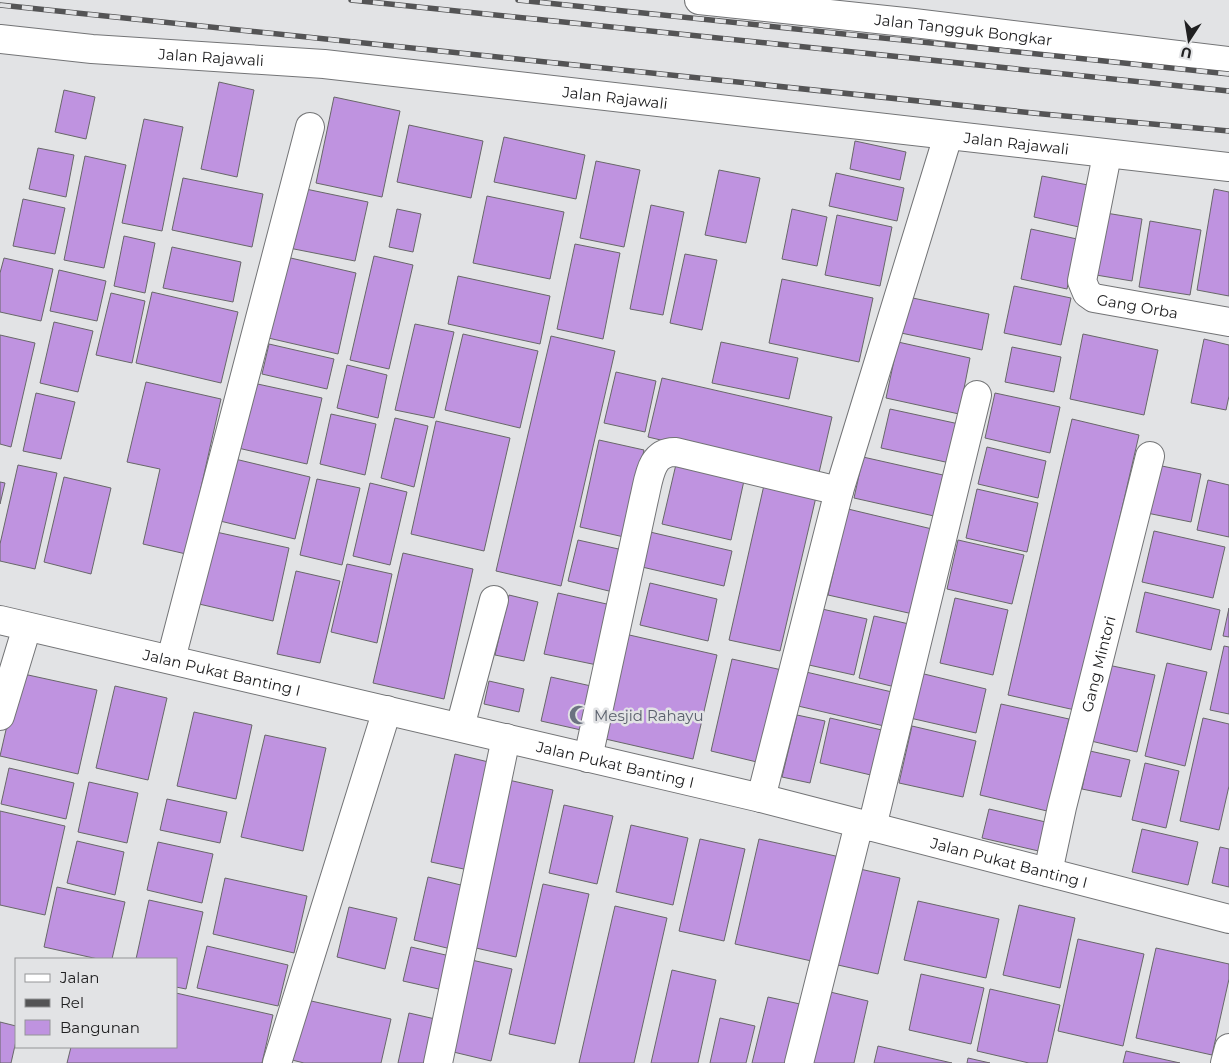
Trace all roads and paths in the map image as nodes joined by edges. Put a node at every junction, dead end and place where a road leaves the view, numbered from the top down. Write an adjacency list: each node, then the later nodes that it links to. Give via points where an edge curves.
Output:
1 (699, 0): 3 (street, Jalan Tangguk Bongkar)
2 (0, 39): 5 (street, Jalan Rajawali, via 324,64)
3 (1229, 61)
4 (310, 127): 15 (street)
5 (948, 136): 7 (street, Jalan Rajawali); 11 (street)
6 (1105, 165): 8 (street, Gang Orba, via 1082,281 1086,293 1094,298)
7 (1229, 167)
8 (1229, 322)
9 (977, 395): 22 (street)
10 (1150, 456): 23 (street, Gang Mintori)
11 (839, 491): 20 (street, via 676,452 667,452 657,458 644,499); 21 (street)
12 (494, 600): 18 (street)
13 (0, 620): 14 (street, Jalan Pukat Banting I)
14 (28, 627): 15 (street, Jalan Pukat Banting I); 17 (street)
15 (171, 660): 16 (street, Jalan Pukat Banting I)
16 (387, 710): 18 (street, Jalan Pukat Banting I); 26 (street)
17 (0, 716)
18 (460, 727): 19 (street, Jalan Pukat Banting I)
19 (506, 738): 20 (street, Jalan Pukat Banting I); 27 (street)
20 (588, 758): 21 (street, Jalan Pukat Banting I)
21 (761, 798): 22 (street, Jalan Pukat Banting I)
22 (865, 825): 23 (street, Jalan Pukat Banting I); 28 (street)
23 (1048, 872): 24 (street, Jalan Pukat Banting I)
24 (1229, 919)
25 (1229, 1048): 29 (street)
26 (277, 1063)
27 (438, 1063)
28 (799, 1063)
29 (1225, 1063)

